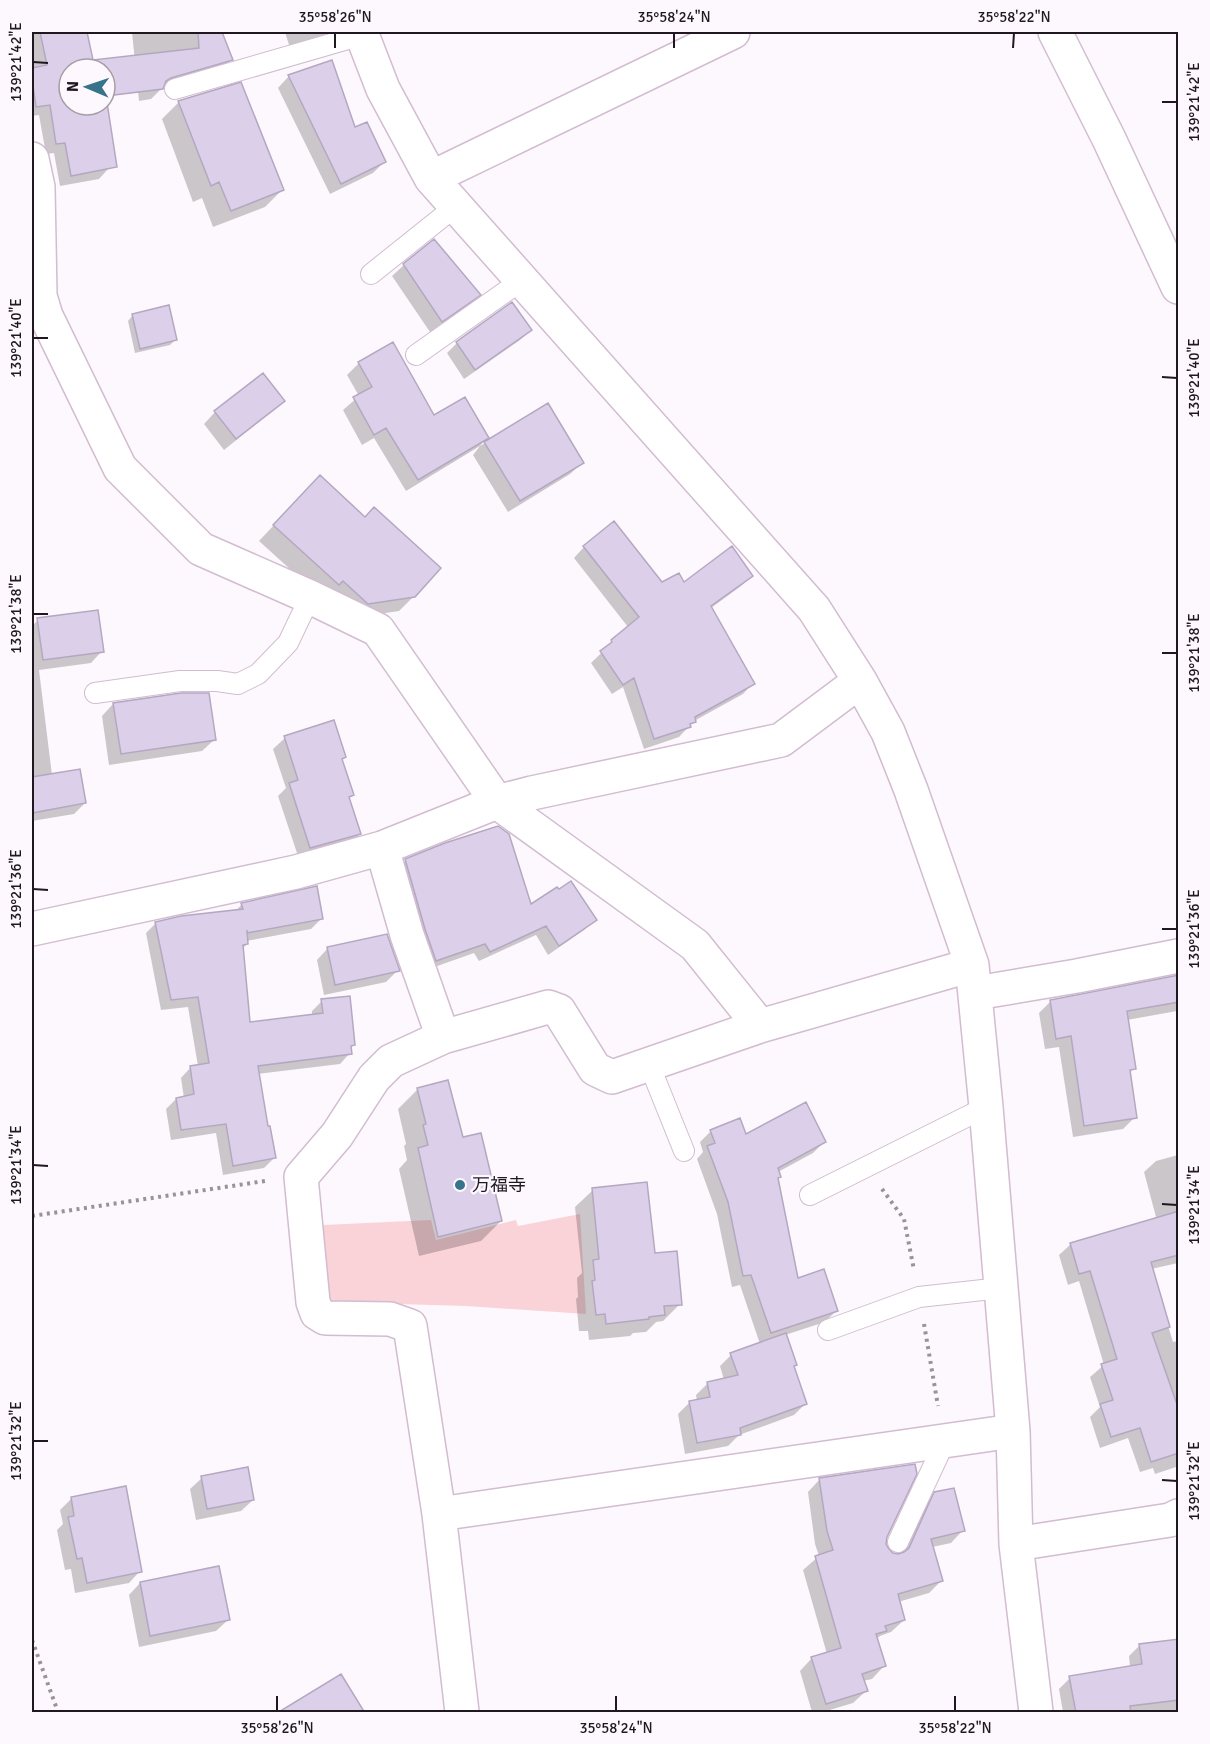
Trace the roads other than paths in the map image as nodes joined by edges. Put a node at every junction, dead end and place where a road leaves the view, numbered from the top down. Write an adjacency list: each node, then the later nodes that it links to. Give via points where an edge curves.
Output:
1 (733, 32): 6 (street)
2 (1055, 32): 10 (street)
3 (362, 33): 4 (lane); 6 (street, via 383,88)
4 (175, 89)
5 (34, 178): 12 (street, via 40,296 120,468 201,549)
6 (431, 178): 7 (street)
7 (456, 206): 8 (lane); 9 (street)
8 (371, 274)
9 (522, 280): 11 (lane); 13 (street, via 814,609)
10 (1179, 287)
11 (416, 355)
12 (310, 597): 14 (lane, via 288,643 258,674 238,684 180,681); 15 (street, via 378,630)
13 (860, 681): 15 (street, via 781,740); 19 (street, via 888,732 911,790)
14 (95, 693)
15 (497, 802): 16 (street); 20 (street, via 695,945)
16 (382, 848): 17 (street, via 296,872); 21 (street)
17 (32, 929)
18 (1179, 956): 19 (street, via 1077,976)
19 (974, 979): 20 (street); 23 (street)
20 (760, 1026): 22 (street)
21 (443, 1037): 22 (street, via 548,1007 559,1011 595,1069 612,1077); 30 (street, via 391,1061 374,1078 338,1135 301,1177 317,1313 325,1318 390,1319 410,1326)
22 (650, 1064): 24 (lane)
23 (986, 1107): 25 (lane); 26 (street)
24 (684, 1151)
25 (810, 1195)
26 (1001, 1288): 27 (lane, via 919,1297); 28 (street)
27 (828, 1330)
28 (1013, 1431): 29 (street); 33 (street)
29 (945, 1441): 30 (street); 32 (lane)
30 (439, 1514): 34 (street)
31 (1179, 1516): 33 (street)
32 (898, 1542)
33 (1016, 1544): 35 (street)
34 (462, 1713)
35 (1036, 1713)

